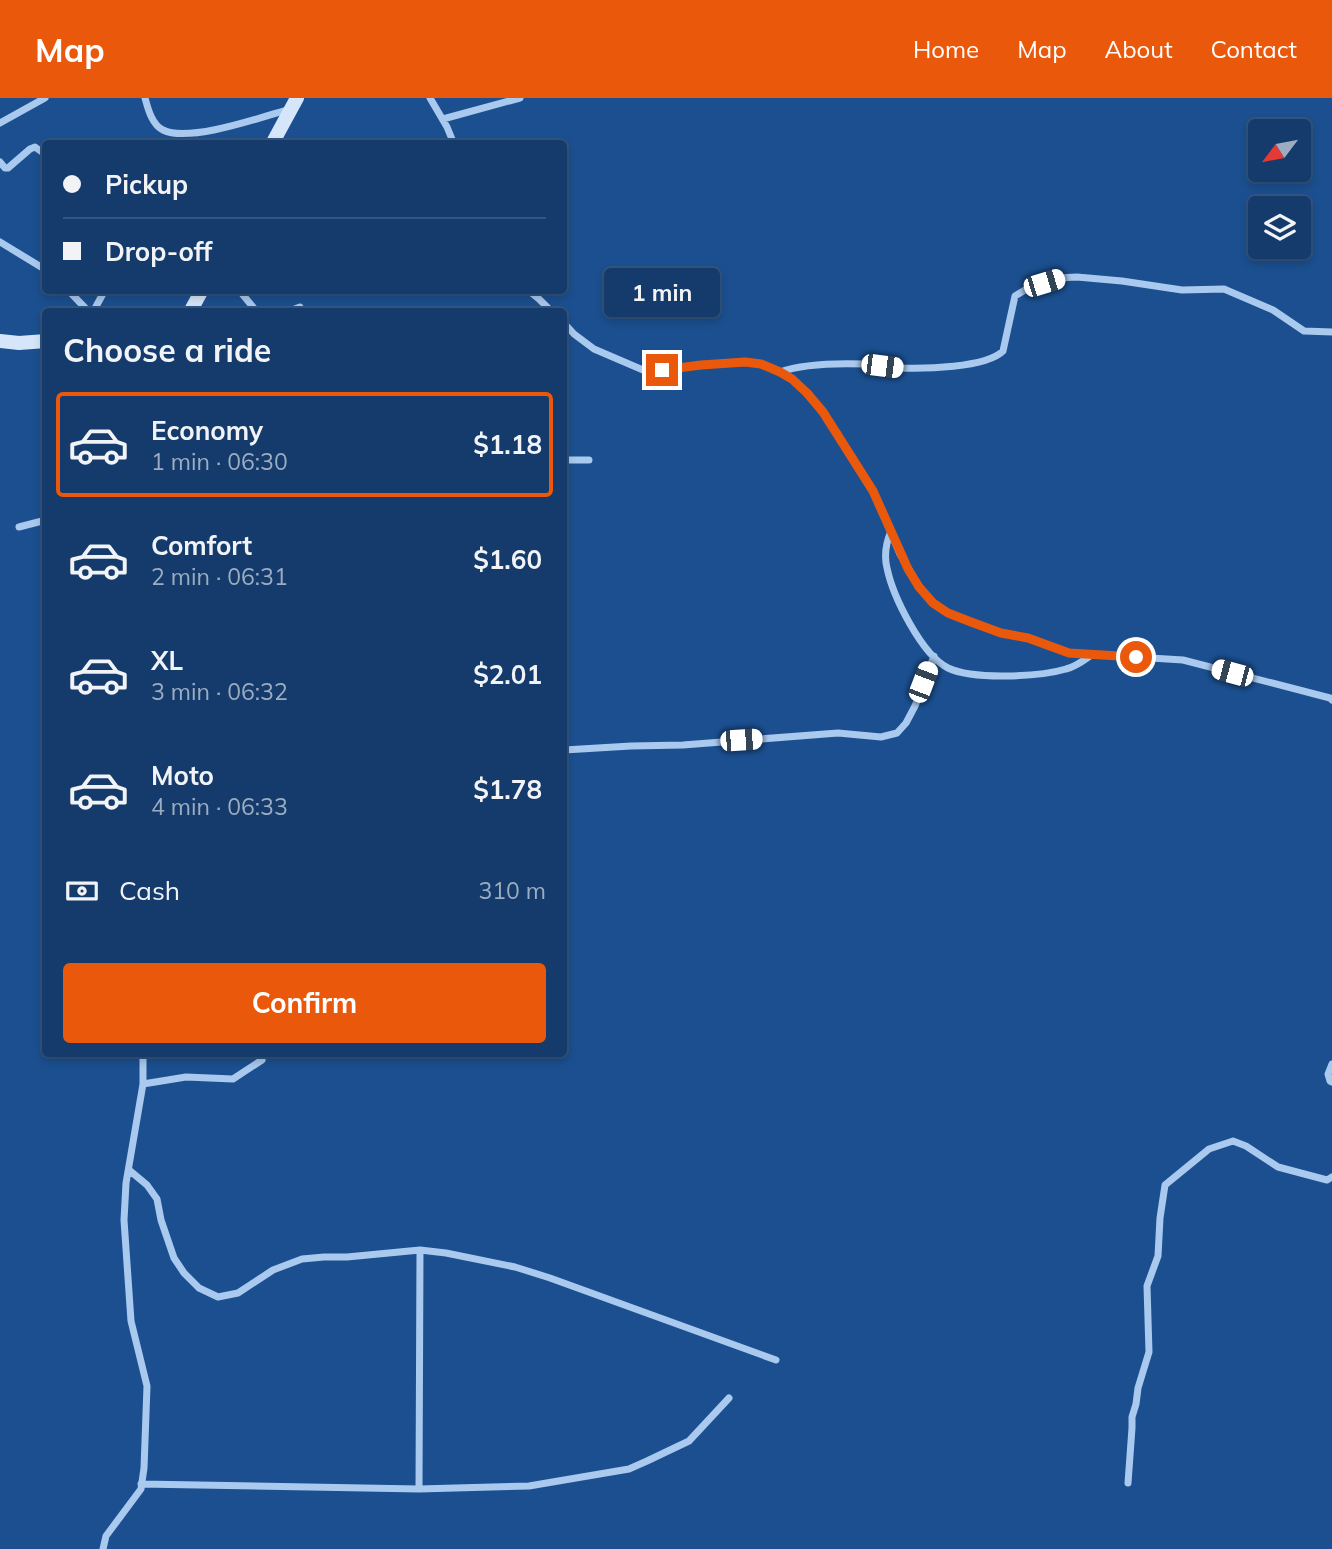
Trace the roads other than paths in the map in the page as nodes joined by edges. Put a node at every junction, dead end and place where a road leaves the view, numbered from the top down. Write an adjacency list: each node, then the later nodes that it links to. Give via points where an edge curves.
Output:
1 (45, 98): 5 (street)
2 (145, 98): 6 (street, via 157,126 175,134 201,133)
3 (430, 98): 7 (street)
4 (520, 98): 7 (street)
5 (34, 100): 8 (street)
6 (294, 104): 9 (main road)
7 (443, 120): 10 (street)
8 (0, 123)
9 (274, 140)
10 (452, 140)
11 (42, 152): 12 (street, via 34,147 8,168)
12 (0, 162)
13 (0, 242): 14 (street)
14 (42, 268)
15 (72, 294): 18 (street)
16 (242, 294): 19 (street)
17 (533, 294): 20 (street)
18 (87, 308)
19 (254, 308)
20 (548, 308)
21 (567, 326): 25 (street, via 594,349 643,370 745,362)
22 (1332, 332): 25 (street, via 1304,331 1273,310 1224,289 1182,290 1058,278 1014,296 1003,351 988,360 914,368 820,365)
23 (0, 341): 24 (main road)
24 (42, 341)
25 (780, 372): 30 (street, via 823,412 873,491)
26 (567, 460): 27 (street)
27 (589, 460)
28 (42, 521): 29 (street)
29 (19, 527)
30 (891, 531): 31 (street, via 887,566 896,596); 32 (street, via 919,587 948,613 1001,633)
31 (934, 656): 32 (street, via 951,669 986,676 1068,669); 34 (street, via 915,705 897,733)
32 (1090, 656): 33 (street, via 1183,660)
33 (1332, 701)
34 (567, 750)
35 (143, 1057): 39 (street)
36 (262, 1060): 39 (street, via 233,1079 186,1077)
37 (1332, 1064): 38 (street, via 1328,1074)
38 (1332, 1083)
39 (144, 1084): 40 (street)
40 (129, 1170): 42 (street, via 157,1199 174,1258 184,1273 218,1297 239,1293 273,1270 302,1259); 46 (street, via 124,1220 131,1321 147,1386)
41 (1332, 1177): 45 (street, via 1327,1180 1278,1167 1233,1140 1209,1149 1165,1185 1158,1256 1147,1286 1149,1352 1132,1417)
42 (420, 1250): 43 (street, via 515,1267); 47 (street)
43 (776, 1360)
44 (729, 1398): 47 (street, via 688,1441 629,1469 529,1486)
45 (1128, 1483)
46 (141, 1484): 47 (street); 48 (street, via 106,1536)
47 (419, 1489)
48 (103, 1549)

